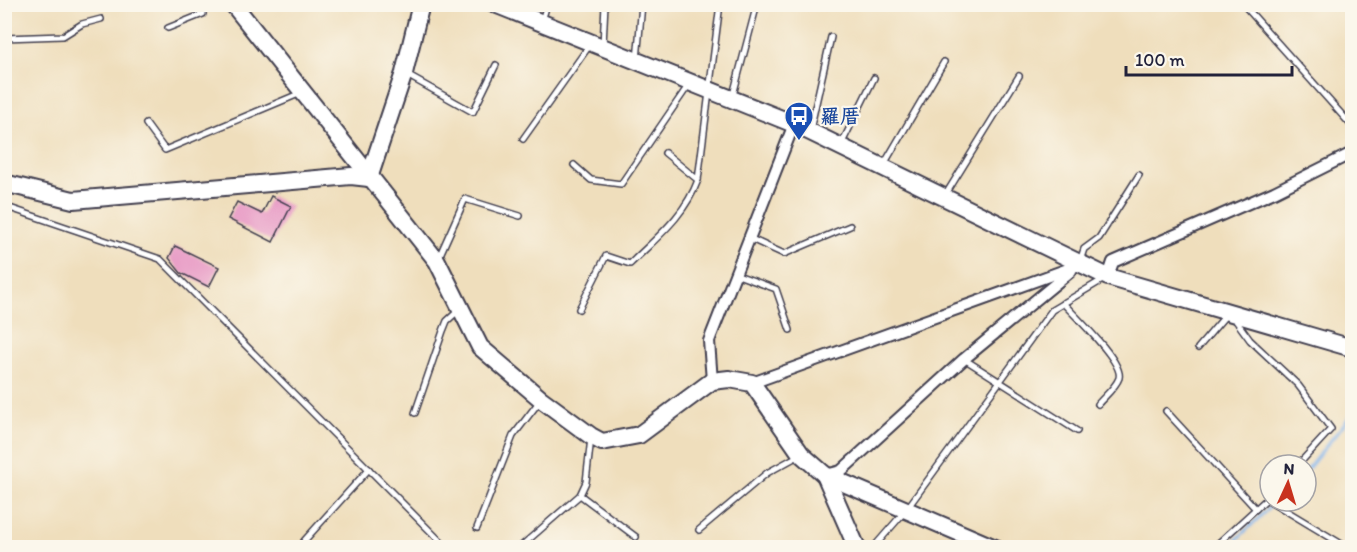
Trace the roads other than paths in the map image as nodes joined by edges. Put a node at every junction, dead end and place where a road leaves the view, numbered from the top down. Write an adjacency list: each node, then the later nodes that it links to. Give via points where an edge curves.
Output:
1 (204, 4): 13 (lane, via 202,14)
2 (233, 4): 25 (street)
3 (421, 4): 20 (street)
4 (495, 4): 12 (street)
5 (547, 4): 12 (lane)
6 (605, 4): 16 (lane)
7 (642, 4): 17 (lane)
8 (720, 4): 24 (lane)
9 (757, 4): 26 (lane)
10 (1244, 4): 29 (lane)
11 (101, 19): 15 (lane, via 82,24 63,36)
12 (542, 23): 16 (street)
13 (168, 28)
14 (831, 37): 30 (lane)
15 (4, 38)
16 (597, 44): 17 (street); 31 (lane)
17 (637, 60): 23 (street)
18 (945, 62): 36 (lane)
19 (496, 65): 20 (lane, via 473,112)
20 (404, 73): 38 (street)
21 (1019, 75): 41 (lane)
22 (874, 78): 32 (lane)
23 (692, 81): 24 (street); 35 (lane, via 621,184 591,180)
24 (710, 91): 26 (street); 39 (lane)
25 (303, 93): 27 (lane, via 165,150); 38 (street)
26 (731, 100): 28 (street)
27 (146, 124)
28 (794, 124): 30 (street); 45 (street)
29 (1353, 126)
30 (810, 132): 32 (street)
31 (523, 139)
32 (840, 147): 36 (street)
33 (665, 153): 39 (lane)
34 (1353, 153): 49 (street, via 1113,262)
35 (574, 165)
36 (883, 168): 41 (street)
37 (1139, 174): 47 (lane, via 1099,238 1084,249)
38 (369, 177): 40 (street, via 73,200); 46 (street)
39 (698, 180): 52 (lane, via 679,217 630,264 606,256)
40 (4, 183)
41 (944, 198): 47 (street)
42 (4, 206): 69 (lane, via 160,259)
43 (519, 216): 46 (lane, via 465,199)
44 (850, 226): 45 (lane, via 784,254)
45 (749, 238): 48 (street)
46 (437, 261): 51 (street)
47 (1079, 265): 49 (street); 57 (street); 60 (street)
48 (735, 274): 54 (lane, via 776,289); 58 (street, via 709,341)
49 (1108, 277): 50 (lane); 53 (street)
50 (1063, 303): 59 (lane, via 1052,310); 62 (lane, via 1106,349 1119,371 1119,379)
51 (460, 308): 61 (street, via 480,347); 64 (lane, via 447,321)
52 (579, 309)
53 (1229, 312): 55 (lane); 56 (street); 67 (lane, via 1250,340 1298,385 1331,429)
54 (790, 330)
55 (1198, 348)
56 (1353, 348)
57 (964, 359): 59 (lane); 70 (street, via 841,471)
58 (712, 381): 60 (street); 66 (street, via 639,435 602,442)
59 (1001, 382): 65 (lane); 72 (lane)
60 (752, 383): 68 (street)
61 (541, 399): 66 (street); 75 (lane, via 513,436)
62 (1098, 404)
63 (1166, 411): 73 (lane)
64 (415, 413)
65 (1077, 431)
66 (591, 436): 71 (lane, via 586,482)
67 (1309, 453)
68 (801, 454): 70 (street); 76 (lane, via 767,473)
69 (369, 469): 78 (lane); 79 (lane)
70 (825, 475): 72 (street); 81 (street)
71 (580, 495): 77 (lane); 80 (lane)
72 (906, 510): 82 (lane); 83 (street)
73 (1256, 510): 84 (lane)
74 (1292, 513): 85 (lane)
75 (477, 528)
76 (699, 530)
77 (636, 537)
78 (304, 541)
79 (447, 548)
80 (519, 548)
81 (857, 548)
82 (873, 548)
83 (995, 548)
84 (1214, 548)
85 (1348, 548)

